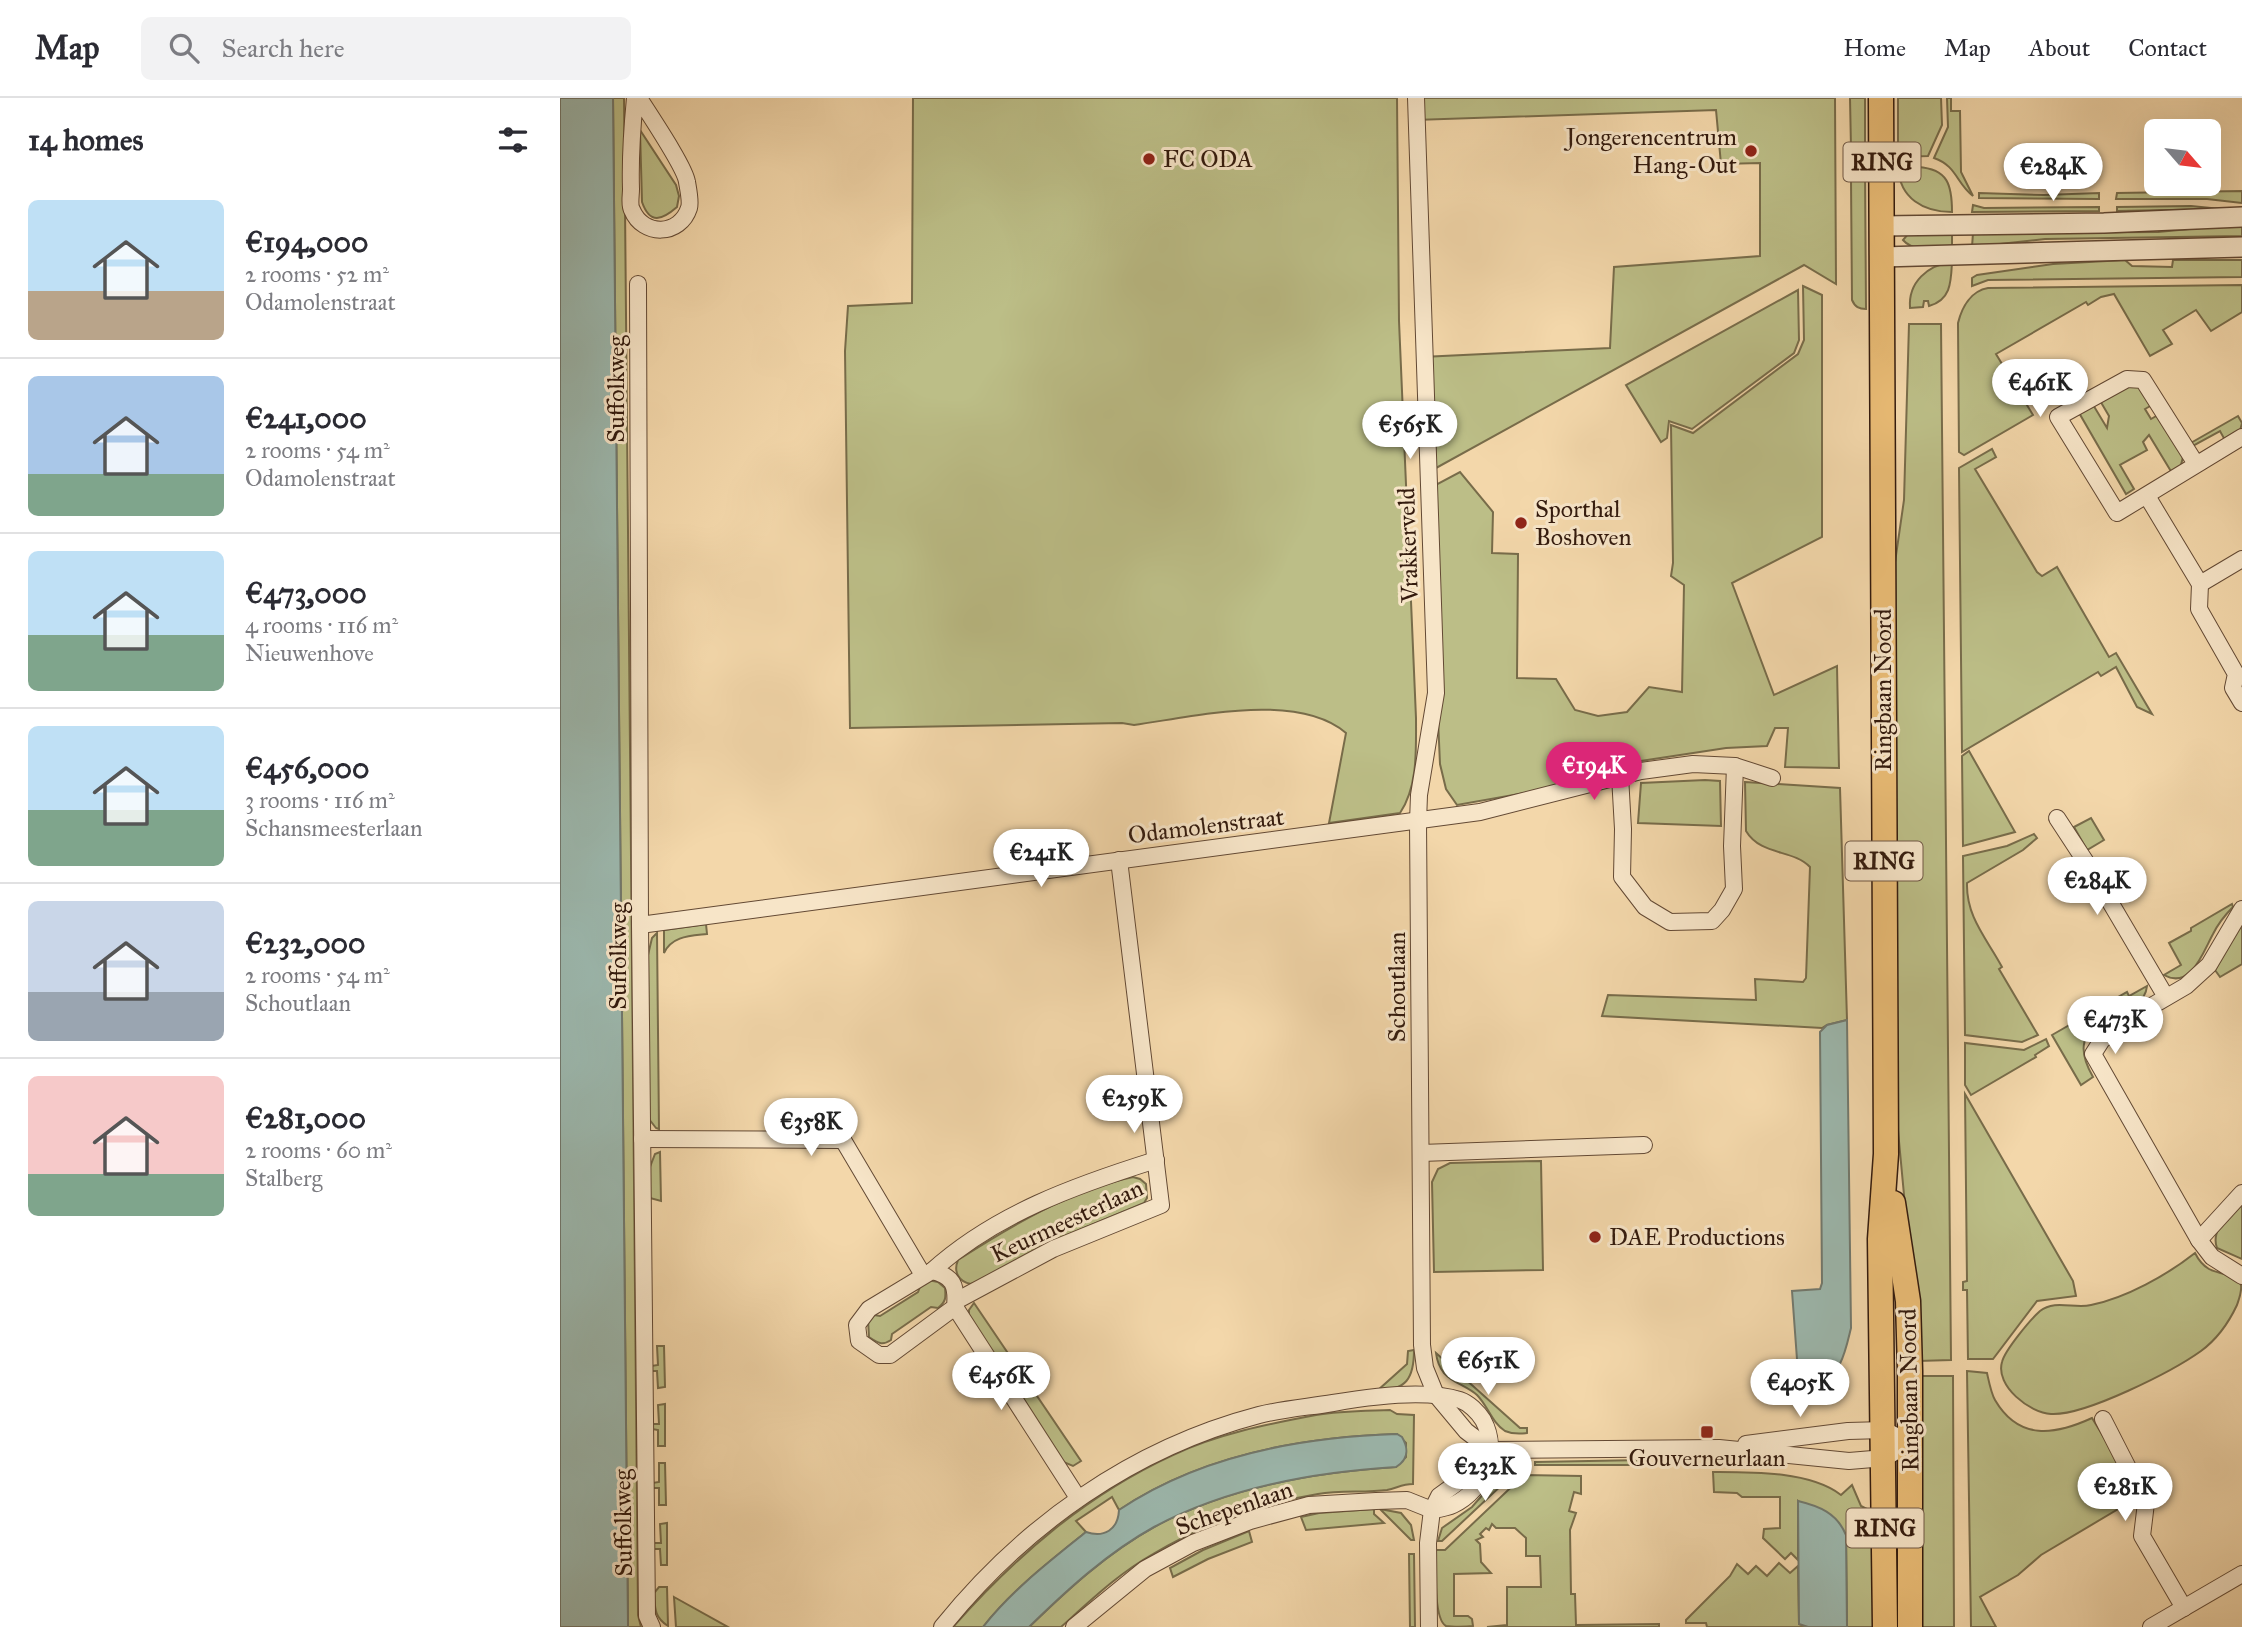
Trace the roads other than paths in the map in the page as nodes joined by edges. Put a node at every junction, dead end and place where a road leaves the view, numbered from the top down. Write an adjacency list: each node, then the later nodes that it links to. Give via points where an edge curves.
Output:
1 (637, 98): 1 (street, via 630,145 631,209 649,229 669,230 690,208 687,178)
2 (1416, 98): 20 (street, Vrakkerveld, via 1436,693)
3 (1881, 98): 5 (main road, RING)
4 (2242, 217): 5 (street)
5 (1881, 226): 7 (main road, Ringbaan Noord / RING)
6 (2242, 247): 7 (street)
7 (1882, 257): 28 (main road, Ringbaan Noord / RING)
8 (638, 284): 23 (street, Suffolkweg)
9 (2242, 437): 10 (street)
10 (2196, 464): 11 (street); 11 (street, via 2143,380 2127,379 2058,417 2117,513)
11 (2147, 496): 13 (street)
12 (2242, 558): 13 (street)
13 (2200, 584): 14 (street, via 2199,609)
14 (2239, 672): 15 (street, via 2233,688)
15 (2242, 703)
16 (1735, 766): 17 (street, Odamolenstraat, via 1693,764); 17 (street, via 1734,889 1712,921 1670,922 1645,907 1622,877); 18 (street, Odamolenstraat)
17 (1620, 776): 20 (street, Odamolenstraat, via 1480,812)
18 (1773, 778)
19 (2057, 818): 24 (street)
20 (1418, 822): 21 (street, Odamolenstraat); 27 (street, Schoutlaan)
21 (1119, 860): 23 (street, Odamolenstraat); 29 (street, Keurmeesterlaan)
22 (2242, 909): 24 (street, via 2208,965)
23 (640, 925): 25 (street, Suffolkweg)
24 (2166, 997): 31 (street, via 2102,1040 2092,1054)
25 (642, 1139): 32 (street, via 843,1140); 46 (street, Suffolkweg, via 647,1616)
26 (1644, 1145): 27 (street)
27 (1421, 1153): 35 (street, Schoutlaan, via 1422,1345)
28 (1886, 1154): 37 (main road, Ringbaan Noord / RING, via 1880,1239); 38 (main road, Ringbaan Noord / RING, via 1908,1301)
29 (1156, 1160): 32 (street, Keurmeesterlaan, via 1039,1202 957,1248); 34 (street, Keurmeesterlaan, via 1161,1205 1052,1249)
30 (2242, 1193): 31 (street)
31 (2199, 1240): 33 (street, via 2211,1257)
32 (928, 1273): 34 (street, via 946,1274 956,1292); 34 (street, Keurmeesterlaan, via 869,1309 857,1325 859,1341 879,1355 890,1355)
33 (2242, 1276)
34 (955, 1304): 42 (street)
35 (1436, 1395): 40 (street, Schoutlaan, via 1466,1431); 42 (street, via 1364,1398 1261,1414 1139,1460)
36 (2103, 1419): 45 (street, via 2146,1503 2142,1536)
37 (1884, 1430): 38 (street); 39 (street); 41 (main road, Ringbaan Noord / RING)
38 (1910, 1443): 41 (street); 51 (main road, Ringbaan Noord / RING)
39 (1719, 1448): 40 (street); 41 (street, via 1849,1461)
40 (1492, 1450): 43 (street, via 1481,1479 1469,1494 1452,1506)
41 (1885, 1458): 50 (main road, Ringbaan Noord / RING)
42 (1078, 1498): 47 (street, via 1000,1564)
43 (1432, 1510): 48 (street, Schepenlaan, via 1407,1500 1309,1505 1250,1521 1193,1543 1145,1569); 49 (street, via 1427,1543)
44 (2242, 1574): 45 (street)
45 (2184, 1608): 52 (street)
46 (652, 1627)
47 (942, 1627)
48 (1074, 1627)
49 (1429, 1627)
50 (1885, 1627)
51 (1910, 1627)
52 (2151, 1627)

